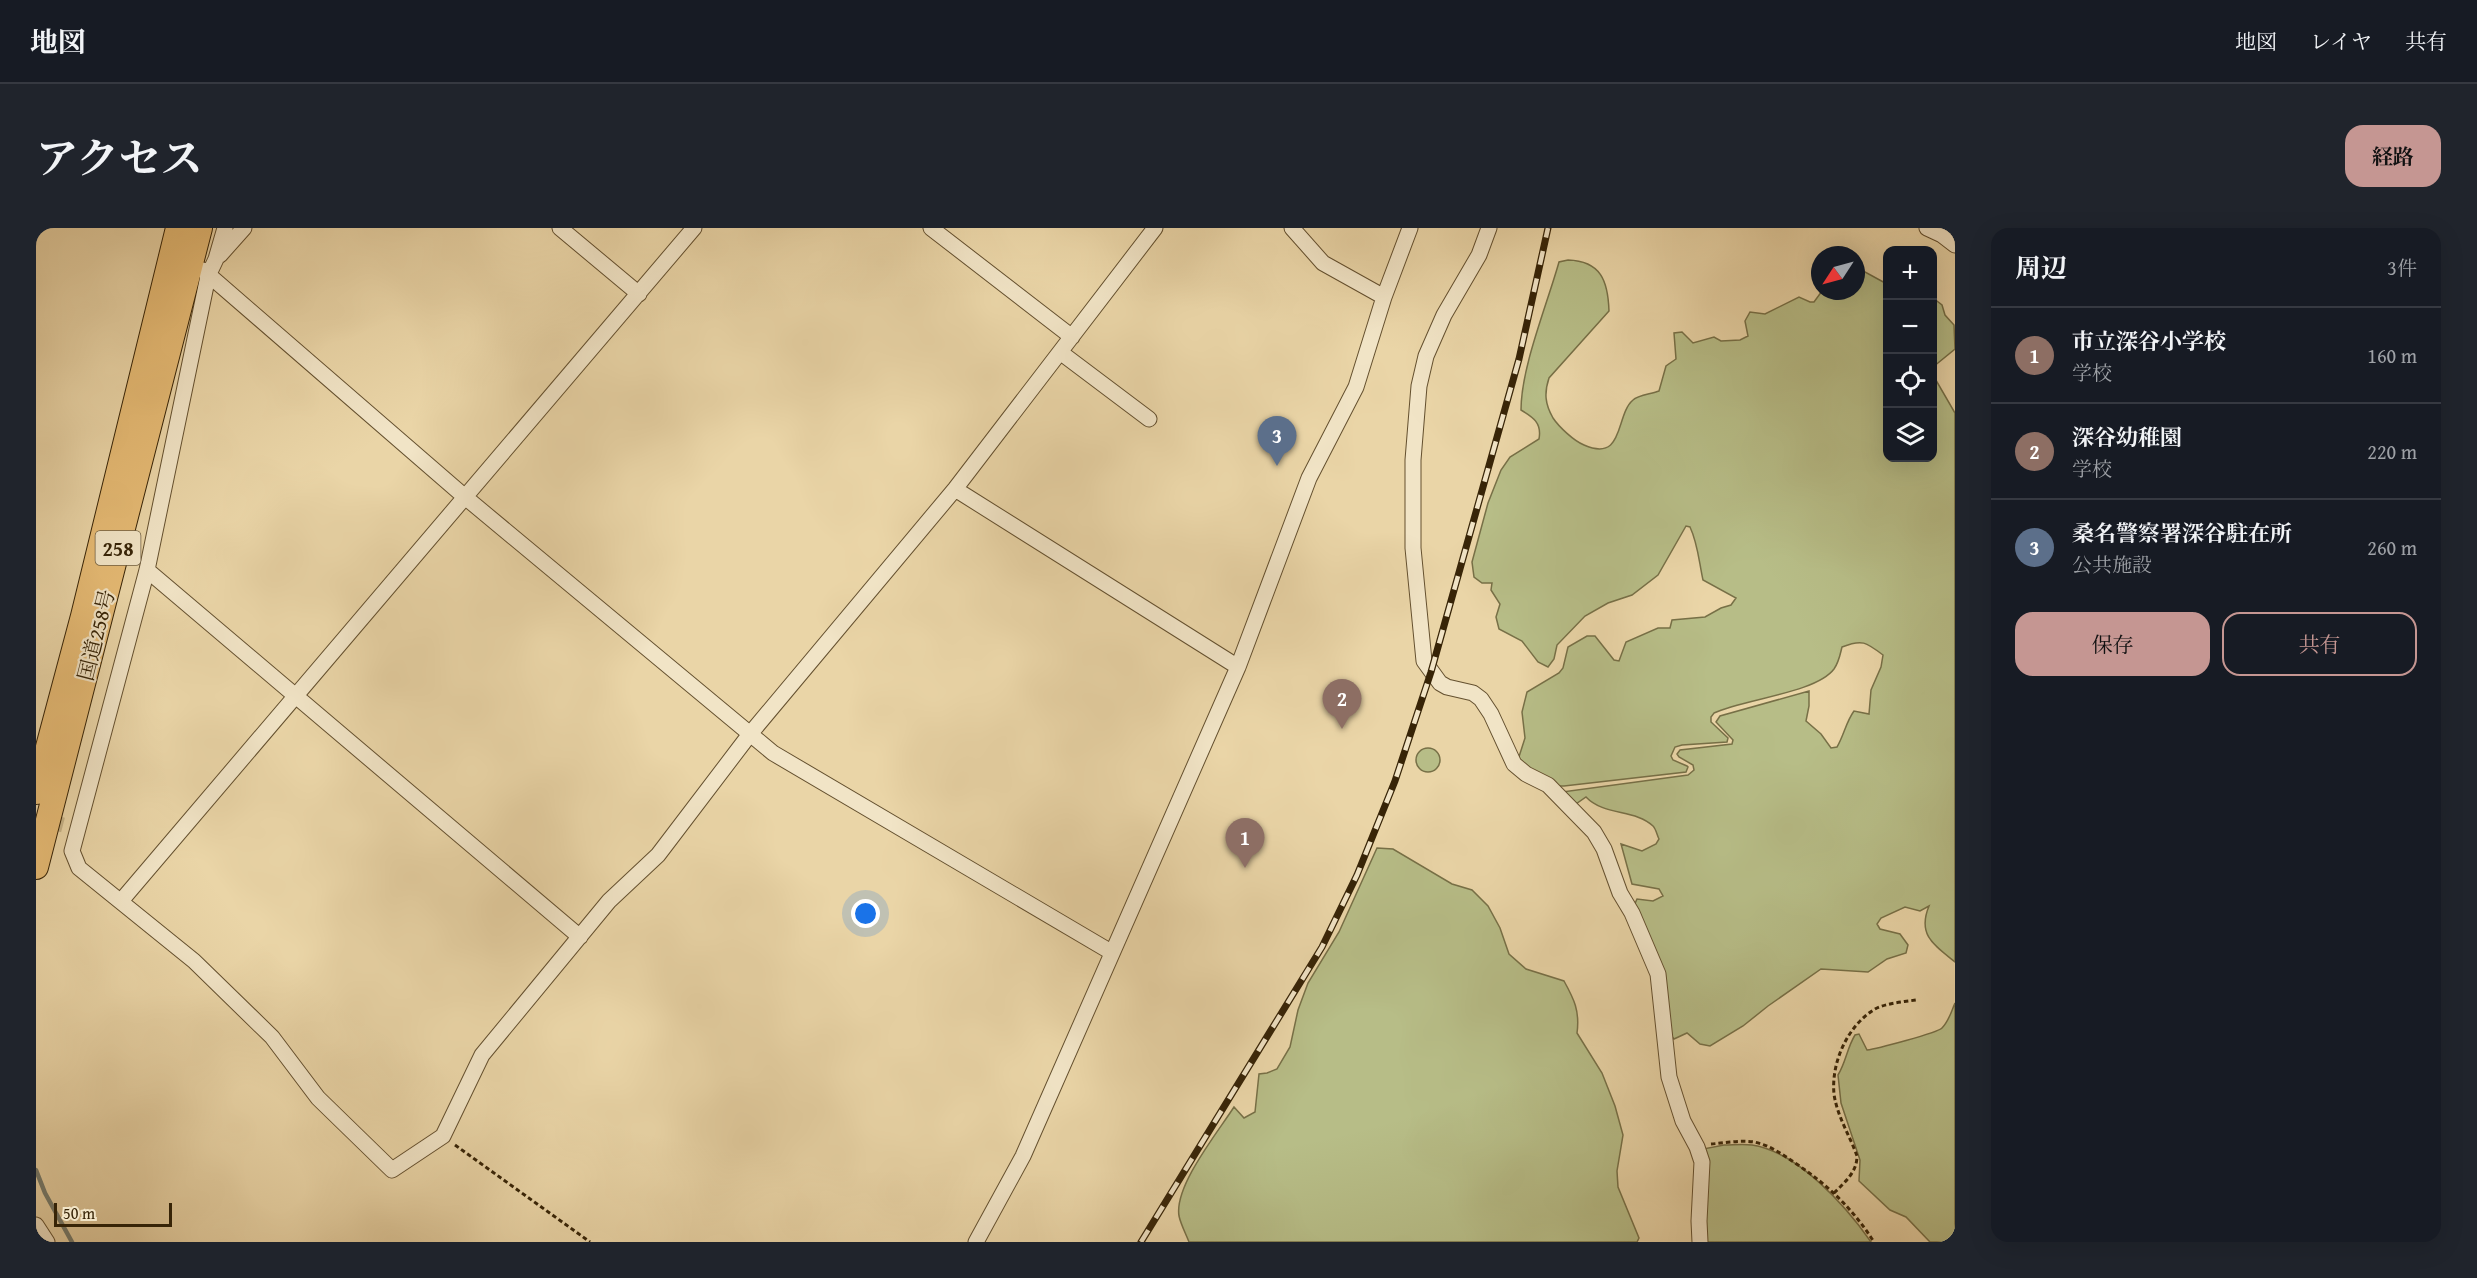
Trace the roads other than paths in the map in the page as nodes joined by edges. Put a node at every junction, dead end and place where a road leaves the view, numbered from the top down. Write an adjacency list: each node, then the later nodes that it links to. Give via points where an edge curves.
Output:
1 (178, 228): 27 (highway, 国道258号 / 258)
2 (200, 228): 15 (highway, 国道258号 / 258)
3 (225, 228): 14 (street)
4 (244, 228): 14 (street)
5 (560, 228): 16 (street)
6 (694, 228): 16 (street)
7 (931, 228): 18 (street)
8 (1155, 228): 18 (street)
9 (1292, 228): 17 (street, via 1323,262)
10 (1410, 228): 17 (street)
11 (1489, 228): 35 (street, via 1479,255 1444,315 1426,356 1419,386 1413,460 1413,548 1424,661 1440,683 1481,699 1514,764 1548,785 1604,849 1620,893 1656,964 1669,1077 1702,1162)
12 (1927, 228): 13 (street)
13 (1955, 245)
14 (216, 260): 15 (street)
15 (200, 268): 22 (street); 23 (street); 28 (highway, 国道258号 / 258)
16 (639, 294): 22 (street)
17 (1384, 297): 24 (street, via 1356,387 1309,478)
18 (1072, 337): 19 (street)
19 (1060, 352): 20 (street); 21 (street)
20 (1149, 419)
21 (954, 489): 24 (street); 26 (street)
22 (465, 496): 25 (street); 26 (street)
23 (147, 570): 25 (street); 29 (street, via 70,827 72,851 80,868)
24 (1238, 667): 31 (street)
25 (295, 696): 29 (street); 30 (street)
26 (750, 734): 30 (street, via 658,855 609,901); 31 (street, via 773,753)
27 (36, 792)
28 (36, 867)
29 (121, 902): 30 (street, via 194,961 272,1036 318,1098 392,1170 443,1136 482,1055)
30 (580, 937)
31 (1111, 952): 34 (street, via 1023,1156)
32 (36, 1225): 33 (street)
33 (47, 1242)
34 (976, 1242)
35 (1700, 1242)

